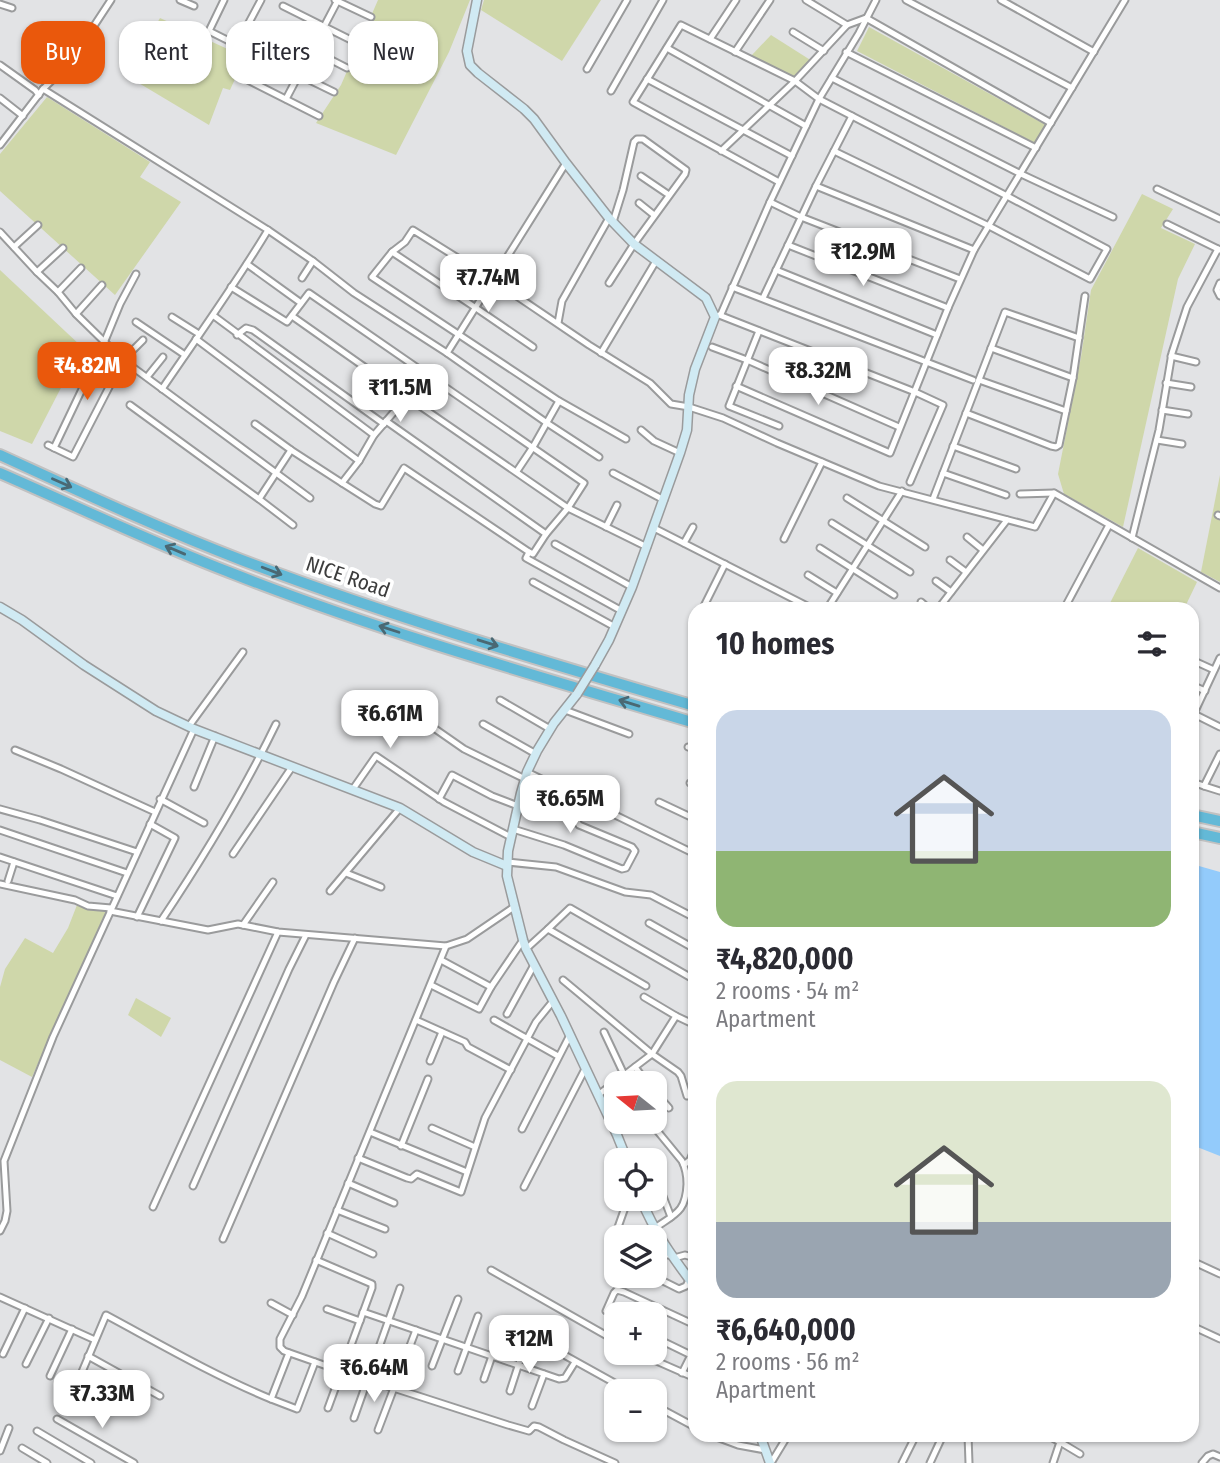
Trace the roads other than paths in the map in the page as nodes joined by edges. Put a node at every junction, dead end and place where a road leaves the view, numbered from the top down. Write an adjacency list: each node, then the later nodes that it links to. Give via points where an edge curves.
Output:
1 (111, 0): 43 (street, via 69,64)
2 (180, 0): 17 (street)
3 (224, 0): 4 (street, via 209,31 237,45)
4 (261, 0)
5 (337, 0): 20 (street); 23 (street)
6 (477, 0): 64 (street, via 467,51 470,65 534,119)
7 (627, 0): 35 (street)
8 (663, 0): 44 (street)
9 (770, 0): 29 (street)
10 (806, 0): 24 (street)
11 (876, 0): 21 (street)
12 (906, 0): 42 (street)
13 (1001, 0): 31 (street)
14 (1125, 0): 31 (street)
15 (734, 1): 26 (street)
16 (0, 4): 19 (street)
17 (194, 6)
18 (283, 6): 22 (street)
19 (12, 8)
20 (371, 18)
21 (866, 18): 24 (street); 30 (street); 54 (street)
22 (313, 21)
23 (328, 21)
24 (846, 25): 28 (street)
25 (793, 32): 28 (street)
26 (710, 39): 27 (street, via 681,25); 29 (street)
27 (667, 48): 37 (street); 50 (street)
28 (824, 51): 38 (street)
29 (735, 52): 38 (street)
30 (846, 52): 36 (street); 60 (street)
31 (1094, 52): 42 (street)
32 (334, 61): 34 (street)
33 (0, 65): 46 (street)
34 (347, 68)
35 (587, 69)
36 (832, 78): 49 (street); 65 (street)
37 (647, 79): 56 (street); 61 (street, via 633,102)
38 (795, 81): 49 (street); 50 (street)
39 (256, 84): 48 (street)
40 (294, 84): 48 (street)
41 (319, 84): 45 (street)
42 (1072, 88): 54 (street)
43 (43, 89): 46 (street); 82 (street)
44 (611, 91)
45 (334, 92)
46 (39, 95): 51 (street)
47 (0, 98): 51 (street)
48 (286, 99): 52 (street)
49 (819, 99): 53 (street); 55 (street)
50 (769, 106): 55 (street); 56 (street)
51 (23, 116): 58 (street)
52 (319, 116)
53 (852, 116): 62 (street); 71 (street)
54 (1051, 123): 60 (street)
55 (806, 126): 63 (street)
56 (745, 130): 61 (street); 63 (street)
57 (0, 133): 58 (street)
58 (6, 137): 59 (street)
59 (0, 145)
60 (1036, 148): 65 (street)
61 (722, 151): 67 (street)
62 (834, 151): 68 (street); 81 (street)
63 (792, 156): 67 (street)
64 (566, 163): 78 (street); 100 (street)
65 (1021, 174): 71 (street); 76 (street)
66 (641, 176): 70 (street)
67 (779, 182): 73 (street)
68 (816, 186): 75 (street); 88 (street)
69 (1157, 189): 77 (street)
70 (669, 195): 74 (street); 78 (street, via 686,170 637,139)
71 (1007, 196): 81 (street); 81 (street, via 1107,249 1090,279)
72 (639, 202): 74 (street)
73 (770, 202): 75 (street); 105 (street)
74 (654, 215): 84 (street)
75 (801, 216): 85 (street); 99 (street)
76 (1113, 217)
77 (1220, 219)
78 (611, 220): 84 (street); 119 (street, via 562,301)
79 (1167, 224): 89 (street)
80 (38, 225): 86 (street)
81 (989, 226): 88 (street)
82 (268, 230): 91 (street); 93 (street)
83 (0, 232): 86 (street)
84 (634, 244): 92 (street); 101 (street)
85 (788, 245): 95 (street); 112 (street)
86 (14, 247): 96 (street)
87 (63, 248): 96 (street)
88 (974, 250): 99 (street)
89 (1219, 250): 134 (street, via 1186,307)
90 (392, 252): 100 (street, via 413,230); 111 (street); 121 (street, via 372,277)
91 (313, 261): 98 (street); 132 (street)
92 (656, 261): 116 (street, via 706,298); 131 (street)
93 (247, 264): 104 (street); 110 (street)
94 (80, 268): 106 (street)
95 (776, 270): 109 (street); 123 (street)
96 (37, 272): 106 (street)
97 (136, 274): 127 (street)
98 (302, 278)
99 (960, 279): 112 (street)
100 (493, 280): 111 (street); 119 (street)
101 (609, 283)
102 (1220, 283): 108 (street)
103 (102, 285): 113 (street)
104 (231, 287): 114 (street); 115 (street, via 287,322)
105 (732, 287): 109 (street); 116 (street)
106 (58, 292): 113 (street)
107 (1085, 296): 125 (street)
108 (1220, 296)
109 (764, 298): 138 (street)
110 (301, 303): 115 (street); 140 (street, via 309,293)
111 (477, 308): 121 (street); 129 (street)
112 (948, 309): 123 (street)
113 (76, 314): 127 (street)
114 (214, 316): 122 (street); 124 (street)
115 (292, 316): 149 (street)
116 (718, 316): 120 (street); 152 (street, via 695,369)
117 (172, 317): 124 (street)
118 (136, 322): 133 (street)
119 (558, 323): 131 (street)
120 (759, 331): 137 (street); 148 (street)
121 (459, 334): 132 (street); 150 (street)
122 (237, 335): 157 (street, via 246,328 253,330); 163 (street)
123 (937, 335): 138 (street)
124 (198, 337): 133 (street); 173 (street)
125 (1079, 338): 130 (street, via 1005,312); 142 (street)
126 (143, 340): 136 (street)
127 (104, 343): 136 (street); 136 (street, via 51,447 73,457)
128 (712, 346): 137 (street)
129 (533, 347)
130 (991, 348): 142 (street); 143 (street)
131 (601, 353): 152 (street, via 650,383 671,404)
132 (447, 354): 159 (street)
133 (185, 355): 147 (street)
134 (1171, 356): 139 (street); 144 (street)
135 (163, 357): 141 (street)
136 (123, 360): 141 (street)
137 (747, 360): 145 (street); 161 (street)
138 (926, 362): 143 (street); 148 (street)
139 (1196, 362)
140 (424, 373): 149 (street); 168 (street)
141 (147, 377): 147 (street)
142 (1073, 378): 154 (street)
143 (976, 380): 154 (street); 155 (street)
144 (1166, 383): 146 (street); 153 (street)
145 (736, 386): 160 (street, via 729,406); 161 (street, via 890,453)
146 (1191, 387)
147 (162, 389): 179 (street)
148 (915, 392): 161 (street); 181 (street, via 943,405)
149 (407, 397): 157 (street); 176 (street)
150 (559, 401): 159 (street); 164 (street)
151 (130, 405): 189 (street)
152 (689, 407): 170 (street); 174 (street)
153 (1162, 410): 156 (street); 165 (street)
154 (1066, 411): 155 (street, via 1056,447)
155 (966, 413): 167 (street)
156 (1188, 415)
157 (385, 422): 163 (street); 202 (street)
158 (255, 424): 169 (street)
159 (547, 424): 168 (street); 172 (street)
160 (779, 426)
161 (900, 427)
162 (641, 430): 170 (street)
163 (374, 435): 173 (street)
164 (626, 439)
165 (1157, 440): 166 (street); 204 (street)
166 (1182, 444)
167 (953, 446): 175 (street); 177 (street)
168 (533, 447): 176 (street); 193 (street, via 584,483)
169 (291, 450): 179 (street); 182 (street)
170 (680, 453): 191 (street)
171 (0, 455): 243 (highway, NICE Road, one-way to 243, via 285,576)
172 (600, 457)
173 (359, 461): 182 (street)
174 (822, 462): 183 (street); 205 (street)
175 (1016, 469)
176 (517, 471): 193 (street)
177 (943, 472): 186 (street); 190 (street)
178 (0, 473): 247 (highway, NICE Road, one-way to 178, via 279,591)
179 (276, 473): 187 (street); 189 (street)
180 (613, 473): 191 (street)
181 (910, 482)
182 (342, 483): 213 (street, via 381,506 404,468)
183 (902, 491): 190 (street); 194 (street)
184 (1054, 493): 185 (street); 195 (street, via 1035,527); 198 (street)
185 (1020, 494)
186 (1006, 495)
187 (310, 498)
188 (847, 498): 194 (street)
189 (259, 499): 197 (street)
190 (933, 499): 195 (street)
191 (664, 500): 201 (street)
192 (617, 505): 199 (street)
193 (568, 508): 199 (street); 202 (street)
194 (884, 520): 208 (street); 210 (street)
195 (1007, 520): 212 (street)
196 (832, 523): 208 (street)
197 (293, 525)
198 (1109, 525): 204 (street); 231 (street)
199 (606, 527): 209 (street)
200 (693, 527): 206 (street)
201 (654, 528): 206 (street); 209 (street)
202 (547, 534): 213 (street, via 533,554)
203 (967, 537): 212 (street)
204 (1132, 538): 223 (street)
205 (785, 539)
206 (684, 543): 215 (street)
207 (555, 544): 222 (street)
208 (868, 544): 216 (street); 217 (street)
209 (647, 547): 222 (street)
210 (925, 547)
211 (820, 548): 216 (street)
212 (983, 550): 218 (street)
213 (529, 552): 233 (street, via 526,558)
214 (950, 561): 218 (street)
215 (725, 564): 227 (street); 228 (street)
216 (853, 569): 225 (street); 226 (street)
217 (910, 572)
218 (966, 572): 224 (street)
219 (808, 575): 225 (street)
220 (936, 581): 224 (street)
221 (533, 582): 234 (street)
222 (632, 587): 233 (street)
223 (1220, 588)
224 (951, 592): 230 (street)
225 (837, 593): 229 (street)
226 (894, 595)
227 (706, 602)
228 (799, 602)
229 (831, 602)
230 (943, 602)
231 (1068, 602)
232 (0, 607): 250 (street, via 156,711)
233 (622, 611): 234 (street)
234 (615, 627): 245 (street, bridge)
235 (243, 652): 250 (street)
236 (1220, 658): 238 (street)
237 (1199, 663): 238 (street)
238 (1214, 670): 240 (street)
239 (1199, 688): 240 (street)
240 (1205, 691): 242 (street)
241 (500, 700): 252 (street)
242 (1199, 703)
243 (688, 704)
244 (408, 710): 260 (street, via 464,749)
245 (565, 710): 252 (street); 253 (street)
246 (1199, 716): 251 (street)
247 (688, 721)
248 (276, 724): 256 (street)
249 (483, 724): 257 (street)
250 (191, 727): 254 (street); 267 (street)
251 (1220, 727)
252 (550, 729): 257 (street)
253 (629, 734)
254 (215, 736): 256 (street); 263 (street)
255 (15, 750): 273 (street)
256 (261, 754): 259 (street); 301 (street)
257 (536, 754): 260 (street)
258 (1220, 754): 262 (street)
259 (292, 767): 264 (street); 285 (street)
260 (526, 775): 266 (street); 283 (street)
261 (1199, 784): 262 (street)
262 (1204, 786): 265 (street)
263 (194, 788)
264 (354, 789): 268 (street, via 376,756); 271 (street)
265 (1219, 789)
266 (520, 796): 270 (street); 280 (street, via 575,818 579,825 635,851 622,869 564,845)
267 (160, 799): 273 (street); 277 (street)
268 (439, 799): 270 (street, via 452,775); 280 (street)
269 (659, 802): 274 (street)
270 (518, 806): 280 (street)
271 (400, 808): 288 (street, via 473,852); 290 (street)
272 (0, 809): 284 (street)
273 (155, 812): 278 (street)
274 (688, 816)
275 (1199, 816): 276 (highway)
276 (1220, 821)
277 (204, 823)
278 (150, 824): 284 (street); 300 (street, via 175,838)
279 (0, 830): 289 (street)
280 (512, 833): 288 (street)
281 (1199, 834): 282 (highway)
282 (1220, 838)
283 (688, 851)
284 (137, 852): 289 (street)
285 (233, 854)
286 (0, 857): 287 (street)
287 (14, 862): 291 (street); 296 (street)
288 (507, 864): 297 (street); 299 (street, via 556,867 625,892 651,895)
289 (127, 873): 296 (street)
290 (346, 873): 294 (street); 295 (street)
291 (8, 881)
292 (273, 882): 303 (street)
293 (0, 884): 298 (street)
294 (381, 887)
295 (330, 891)
296 (117, 896): 298 (street)
297 (514, 908): 308 (street); 310 (street, via 467,939)
298 (110, 910): 300 (street); 365 (street, via 4,1161 8,1211)
299 (688, 914)
300 (137, 916): 301 (street)
301 (161, 921): 303 (street, via 208,930)
302 (649, 923): 309 (street)
303 (243, 925): 305 (street)
304 (548, 929): 308 (street); 313 (street, via 570,908); 316 (street)
305 (278, 932): 306 (street); 359 (street)
306 (306, 934): 307 (street); 356 (street)
307 (355, 938): 310 (street); 367 (street)
308 (525, 945): 312 (street); 317 (street)
309 (688, 945)
310 (446, 946): 311 (street)
311 (441, 960): 315 (street); 317 (street)
312 (534, 965): 319 (street); 320 (street)
313 (688, 976)
314 (563, 980): 329 (street)
315 (431, 985): 317 (street, via 479,1009); 322 (street)
316 (646, 986)
317 (491, 987)
318 (644, 998): 321 (street)
319 (553, 1000): 327 (street); 328 (street)
320 (507, 1014)
321 (676, 1016): 324 (street); 329 (street)
322 (416, 1020): 325 (street); 346 (street)
323 (494, 1020): 328 (street)
324 (688, 1022)
325 (442, 1032): 331 (street); 334 (street)
326 (604, 1032): 335 (street)
327 (570, 1035): 330 (street); 333 (street)
328 (527, 1039): 330 (street); 334 (street)
329 (652, 1054): 332 (street); 341 (street, via 678,1072)
330 (558, 1056): 345 (street)
331 (430, 1061)
332 (635, 1067): 336 (street); 337 (street)
333 (585, 1069): 340 (street); 357 (street)
334 (510, 1070): 349 (street)
335 (623, 1071)
336 (630, 1071)
337 (638, 1071)
338 (428, 1079): 348 (street)
339 (604, 1091): 340 (street)
340 (598, 1095): 350 (street)
341 (687, 1097)
342 (667, 1105): 343 (street)
343 (670, 1108)
344 (432, 1128): 349 (street)
345 (522, 1129)
346 (370, 1132): 348 (street); 351 (street)
347 (659, 1134): 353 (street)
348 (401, 1146): 354 (street)
349 (475, 1147): 354 (street)
350 (621, 1148)
351 (358, 1158): 354 (street, via 407,1178 417,1174 461,1192); 355 (street)
352 (688, 1162): 353 (street)
353 (684, 1165): 362 (street, via 686,1198)
354 (467, 1172)
355 (348, 1183): 358 (street); 361 (street)
356 (193, 1186)
357 (524, 1187)
358 (394, 1203)
359 (153, 1207)
360 (667, 1207): 362 (street)
361 (337, 1210): 364 (street); 366 (street)
362 (671, 1217): 363 (street)
363 (659, 1225)
364 (385, 1229)
365 (0, 1231)
366 (327, 1233): 369 (street); 373 (street)
367 (223, 1239)
368 (667, 1248): 372 (street)
369 (373, 1254)
370 (667, 1256): 372 (street)
371 (688, 1256): 372 (street)
372 (673, 1257): 377 (street)
373 (316, 1260): 388 (street, via 372,1284); 390 (street)
374 (1199, 1264): 376 (street)
375 (491, 1270): 399 (street)
376 (1220, 1274)
377 (688, 1278)
378 (667, 1283): 379 (street, via 679,1289)
379 (688, 1285)
380 (400, 1288): 394 (street)
381 (1, 1299): 386 (street)
382 (458, 1299): 401 (street)
383 (610, 1302): 384 (street, via 617,1290)
384 (644, 1302)
385 (271, 1303): 390 (street)
386 (25, 1308): 392 (street); 407 (street)
387 (327, 1309): 393 (street)
388 (363, 1312): 393 (street); 394 (street)
389 (667, 1312): 395 (street)
390 (293, 1315): 406 (street, via 280,1339 280,1347)
391 (478, 1316): 404 (street)
392 (49, 1318): 396 (street); 415 (street)
393 (359, 1321): 420 (street)
394 (389, 1321): 398 (street); 429 (street)
395 (688, 1322)
396 (72, 1329): 400 (street); 425 (street)
397 (1199, 1329): 402 (street)
398 (416, 1330): 401 (street); 431 (street)
399 (604, 1334)
400 (95, 1339): 409 (street); 435 (street, via 106,1315)
401 (442, 1339): 404 (street); 418 (street)
402 (1220, 1339)
403 (667, 1343): 408 (street)
404 (467, 1347): 410 (street); 421 (street)
405 (523, 1351): 416 (street)
406 (289, 1353): 413 (street); 435 (street)
407 (3, 1354)
408 (688, 1354)
409 (88, 1356): 419 (street); 426 (street)
410 (492, 1356): 416 (street); 427 (street)
411 (566, 1356): 414 (street)
412 (688, 1361): 422 (street)
413 (315, 1362): 420 (street); 435 (street, via 297,1409)
414 (575, 1362): 423 (street, via 562,1380); 428 (street)
415 (26, 1364)
416 (519, 1365): 423 (street); 432 (street)
417 (664, 1365): 422 (street)
418 (432, 1366)
419 (114, 1371): 430 (street); 433 (street)
420 (341, 1371): 429 (street); 438 (street)
421 (458, 1371)
422 (682, 1373): 424 (street)
423 (544, 1374): 436 (street)
424 (688, 1375)
425 (50, 1376)
426 (79, 1379)
427 (484, 1379)
428 (607, 1379)
429 (368, 1380): 431 (street); 440 (street)
430 (140, 1385): 434 (street); 437 (street)
431 (394, 1388): 444 (street); 461 (street, via 529,1431 539,1426)
432 (510, 1391)
433 (101, 1396)
434 (160, 1396)
435 (271, 1399)
436 (532, 1406)
437 (127, 1407)
438 (328, 1408)
439 (667, 1412): 442 (street)
440 (354, 1418)
441 (57, 1419): 460 (street)
442 (688, 1423)
443 (9, 1428): 455 (street)
444 (378, 1430)
445 (37, 1431): 459 (street)
446 (730, 1442): 454 (street)
447 (762, 1442): 454 (street)
448 (784, 1442): 462 (street)
449 (912, 1442): 463 (street)
450 (940, 1442): 464 (street)
451 (968, 1442): 465 (street)
452 (1060, 1442): 456 (street); 466 (street)
453 (22, 1448): 458 (street)
454 (765, 1450): 462 (street)
455 (0, 1451)
456 (1080, 1454)
457 (1220, 1457): 467 (street, via 1213,1454)
458 (47, 1463)
459 (91, 1463)
460 (134, 1463)
461 (615, 1463)
462 (771, 1463)
463 (902, 1463)
464 (930, 1463)
465 (969, 1463)
466 (1053, 1463)
467 (1202, 1463)

